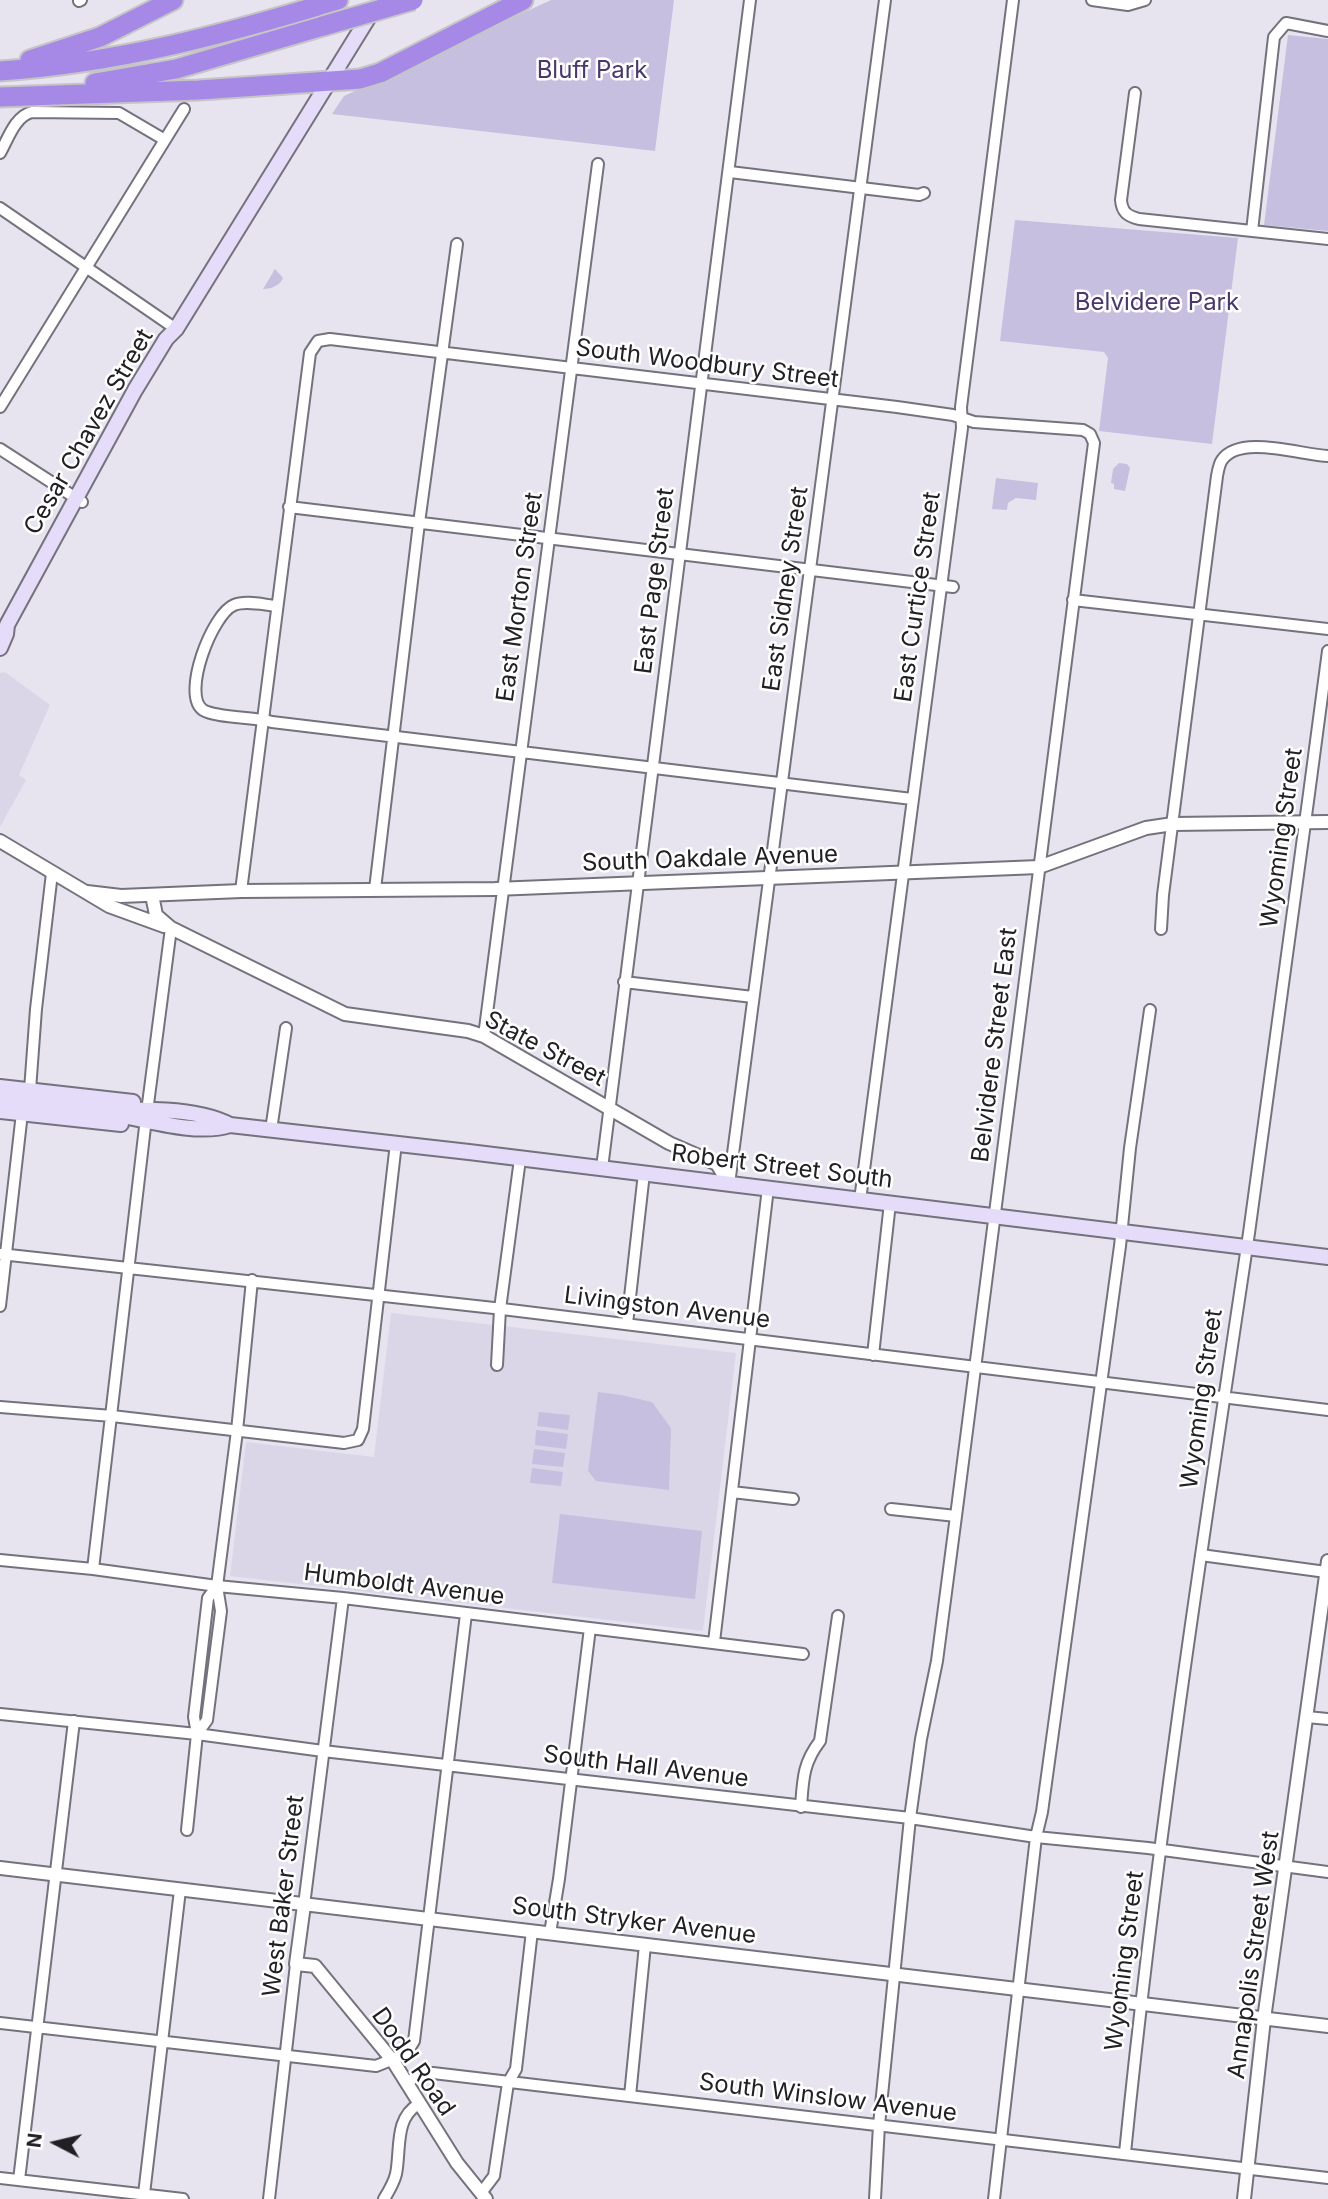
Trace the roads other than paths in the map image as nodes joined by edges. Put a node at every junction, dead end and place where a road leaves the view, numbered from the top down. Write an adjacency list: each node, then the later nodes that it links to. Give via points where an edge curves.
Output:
1 (173, 0): 12 (highway, via 70,49)
2 (379, 0): 13 (main road, Cesar Chavez Street)
3 (413, 0): 15 (highway, bridge, via 157,73)
4 (523, 0): 13 (highway, via 380,73)
5 (750, 0): 20 (street, East Page Street)
6 (885, 0): 21 (street, East Sidney Street)
7 (1013, 0): 34 (street, East Curtice Street)
8 (1092, 0): 9 (street, via 1128,5)
9 (1144, 0)
10 (333, 2): 12 (highway, via 145,53 81,64)
11 (1328, 31): 24 (street, via 1286,23 1274,37)
12 (0, 68)
13 (330, 81): 15 (highway); 28 (main road, Cesar Chavez Street)
14 (1135, 93): 24 (street, via 1121,200 1126,214)
15 (0, 96)
16 (184, 109): 17 (street)
17 (165, 140): 18 (street, via 119,113 32,112 19,119); 27 (street)
18 (0, 153)
19 (598, 164): 30 (street, East Morton Street)
20 (730, 172): 21 (street); 31 (street, East Page Street)
21 (859, 188): 22 (street); 32 (street, East Sidney Street)
22 (924, 193)
23 (0, 208): 27 (street)
24 (1252, 231): 25 (street)
25 (1328, 239)
26 (457, 244): 29 (street)
27 (88, 267): 28 (street); 33 (street)
28 (176, 329): 38 (main road, Cesar Chavez Street, via 135,390)
29 (443, 352): 30 (street, South Woodbury Street); 39 (street, South Woodbury Street, via 318,341 310,353); 40 (street)
30 (572, 369): 31 (street, South Woodbury Street); 41 (street, East Morton Street)
31 (702, 384): 32 (street, South Woodbury Street); 42 (street, East Page Street)
32 (832, 400): 34 (street, South Woodbury Street); 43 (street, East Sidney Street)
33 (0, 407)
34 (962, 419): 35 (street, South Woodbury Street); 44 (street, East Curtice Street)
35 (1090, 434): 46 (street, Belvidere Street East, via 1094,443)
36 (0, 449): 38 (street)
37 (1328, 456): 48 (street, via 1263,447 1232,452 1221,461)
38 (79, 500): 50 (main road, Cesar Chavez Street, via 7,625)
39 (289, 507): 40 (street); 47 (street)
40 (419, 523): 41 (street); 53 (street)
41 (549, 538): 42 (street); 54 (street, East Morton Street)
42 (680, 554): 43 (street); 55 (street, East Page Street)
43 (810, 570): 44 (street); 56 (street, East Sidney Street)
44 (940, 586): 45 (street); 57 (street, East Curtice Street)
45 (953, 587)
46 (1073, 600): 48 (street); 62 (street, Belvidere Street East)
47 (277, 606): 52 (street); 52 (street, via 242,603 228,608 208,637 195,689 196,702 205,711)
48 (1199, 616): 49 (street); 60 (street)
49 (1328, 629)
50 (3, 641)
51 (1328, 651): 58 (street, Wyoming Street)
52 (262, 720): 53 (street); 69 (street)
53 (392, 737): 54 (street); 68 (street)
54 (521, 752): 55 (street); 67 (street, East Morton Street)
55 (652, 769): 56 (street); 66 (street, East Page Street)
56 (781, 783): 57 (street); 65 (street, East Sidney Street)
57 (912, 799): 64 (street, East Curtice Street)
58 (1305, 822): 59 (street, South Oakdale Avenue); 60 (street, South Oakdale Avenue); 101 (street, Wyoming Street)
59 (1328, 822)
60 (1173, 824): 62 (street, South Oakdale Avenue, via 1146,828); 73 (street)
61 (0, 841): 63 (street, State Street)
62 (1039, 867): 64 (street, South Oakdale Avenue); 99 (street, Belvidere Street East)
63 (52, 873): 70 (street, State Street); 80 (street)
64 (902, 873): 65 (street, South Oakdale Avenue); 97 (street, East Curtice Street)
65 (769, 877): 66 (street, South Oakdale Avenue); 75 (street, East Sidney Street)
66 (637, 883): 67 (street, South Oakdale Avenue); 74 (street, East Page Street)
67 (503, 888): 68 (street, South Oakdale Avenue); 78 (street, East Morton Street)
68 (375, 889): 69 (street, South Oakdale Avenue)
69 (241, 891): 71 (street, South Oakdale Avenue)
70 (87, 892): 71 (street, South Oakdale Avenue); 72 (street, State Street, via 121,911)
71 (152, 895): 72 (street, via 156,915)
72 (171, 928): 78 (street, State Street, via 345,1014); 82 (street)
73 (1161, 929)
74 (624, 982): 75 (street); 83 (street, East Page Street)
75 (753, 997): 95 (street, East Sidney Street)
76 (1150, 1010): 100 (street)
77 (286, 1028): 88 (street)
78 (484, 1036): 83 (street, State Street)
79 (0, 1087): 80 (main road)
80 (30, 1090): 82 (main road)
81 (0, 1100): 86 (main road, Robert Street South, via 100,1111 127,1109)
82 (148, 1104): 86 (main road)
83 (610, 1107): 90 (street, State Street); 92 (street, East Page Street)
84 (0, 1111): 85 (main road)
85 (22, 1113): 87 (main road); 102 (street)
86 (168, 1118): 87 (main road); 88 (main road, Robert Street South, via 212,1117 230,1125)
87 (145, 1127): 104 (street)
88 (271, 1130): 89 (main road, Robert Street South)
89 (396, 1143): 91 (main road, Robert Street South); 106 (street)
90 (696, 1157): 94 (street); 95 (street, State Street, via 717,1164)
91 (520, 1158): 92 (main road, Robert Street South); 108 (street)
92 (602, 1168): 93 (main road, Robert Street South)
93 (644, 1173): 94 (main road, Robert Street South); 109 (street)
94 (699, 1180): 95 (main road, Robert Street South)
95 (729, 1184): 96 (main road, Robert Street South)
96 (768, 1188): 97 (main road, Robert Street South); 110 (street)
97 (860, 1199): 98 (main road, Robert Street South)
98 (890, 1203): 99 (main road, Robert Street South); 111 (street)
99 (994, 1216): 100 (main road, Robert Street South); 113 (street, Belvidere Street East)
100 (1122, 1231): 101 (main road, Robert Street South); 114 (street)
101 (1246, 1247): 103 (main road, Robert Street South); 115 (street, Wyoming Street)
102 (3, 1255): 104 (street, Livingston Avenue); 107 (street)
103 (1328, 1257)
104 (130, 1268): 105 (street, Livingston Avenue); 118 (street)
105 (252, 1280): 106 (street, Livingston Avenue); 119 (street)
106 (377, 1295): 108 (street, Livingston Avenue); 119 (street, via 363,1429 358,1440 344,1443)
107 (0, 1306)
108 (500, 1309): 109 (street, Livingston Avenue); 112 (street)
109 (627, 1324): 110 (street, Livingston Avenue)
110 (750, 1340): 111 (street, Livingston Avenue); 120 (street)
111 (873, 1355): 113 (street, Livingston Avenue)
112 (497, 1364)
113 (974, 1367): 114 (street, Livingston Avenue); 123 (street, Belvidere Street East)
114 (1100, 1383): 115 (street, Livingston Avenue); 146 (street)
115 (1224, 1397): 117 (street, Livingston Avenue); 124 (street, Wyoming Street)
116 (0, 1407): 118 (street)
117 (1328, 1410)
118 (112, 1416): 119 (street); 127 (street)
119 (237, 1431): 128 (street)
120 (732, 1492): 121 (street); 133 (street)
121 (793, 1499)
122 (891, 1509): 123 (street)
123 (956, 1516): 144 (street, Belvidere Street East)
124 (1201, 1555): 126 (street); 147 (street, Wyoming Street)
125 (0, 1560): 127 (street, Humboldt Avenue)
126 (1328, 1567): 136 (street, Annapolis Street West)
127 (93, 1569): 128 (street, Humboldt Avenue)
128 (217, 1586): 129 (street, Humboldt Avenue); 139 (street, via 208,1598 194,1717)
129 (343, 1598): 130 (street, Humboldt Avenue); 140 (street, West Baker Street)
130 (466, 1614): 132 (street, Humboldt Avenue); 141 (street)
131 (838, 1616): 143 (street, via 820,1741 805,1766)
132 (590, 1628): 133 (street, Humboldt Avenue); 142 (street)
133 (714, 1643): 134 (street, Humboldt Avenue)
134 (803, 1654)
135 (0, 1714): 138 (street, South Hall Avenue)
136 (1307, 1717): 137 (street); 148 (street, Annapolis Street West)
137 (1328, 1719)
138 (74, 1721): 139 (street, South Hall Avenue); 151 (street)
139 (197, 1734): 140 (street, South Hall Avenue); 145 (street)
140 (323, 1751): 141 (street, South Hall Avenue); 153 (street, West Baker Street)
141 (447, 1765): 142 (street, South Hall Avenue); 154 (street)
142 (571, 1780): 143 (street, South Hall Avenue); 156 (street)
143 (801, 1807): 144 (street, South Hall Avenue)
144 (910, 1818): 146 (street, South Hall Avenue); 159 (street, Belvidere Street East)
145 (187, 1830)
146 (1036, 1837): 147 (street, South Hall Avenue); 160 (street)
147 (1159, 1849): 148 (street, South Hall Avenue); 161 (street, Wyoming Street)
148 (1286, 1867): 150 (street, South Hall Avenue); 162 (street, Annapolis Street West)
149 (0, 1868): 151 (street, South Stryker Avenue)
150 (1328, 1872)
151 (57, 1876): 152 (street, South Stryker Avenue); 165 (street)
152 (180, 1890): 153 (street, South Stryker Avenue); 166 (street)
153 (304, 1905): 154 (street, South Stryker Avenue); 158 (street, West Baker Street)
154 (427, 1919): 155 (street, South Stryker Avenue); 168 (street, via 414,2041 406,2054)
155 (532, 1931): 156 (street, South Stryker Avenue); 170 (street, via 516,2069)
156 (550, 1933): 157 (street, South Stryker Avenue)
157 (645, 1945): 159 (street, South Stryker Avenue); 171 (street)
158 (296, 1964): 167 (street, West Baker Street); 168 (street, Dodd Road, via 315,1966)
159 (894, 1974): 160 (street, South Stryker Avenue); 173 (street, Belvidere Street East)
160 (1018, 1989): 161 (street, South Stryker Avenue); 174 (street)
161 (1142, 2003): 162 (street, South Stryker Avenue); 175 (street, Wyoming Street)
162 (1264, 2019): 164 (street, South Stryker Avenue); 176 (street, Annapolis Street West)
163 (0, 2024): 165 (street)
164 (1328, 2026)
165 (37, 2028): 166 (street); 179 (street)
166 (161, 2042): 167 (street); 181 (street)
167 (287, 2056): 168 (street, via 376,2066); 185 (street, West Baker Street)
168 (393, 2061): 169 (street, Dodd Road)
169 (406, 2083): 170 (street, South Winslow Avenue, via 433,2073); 172 (street, Dodd Road)
170 (508, 2083): 171 (street, South Winslow Avenue); 182 (street, via 494,2176)
171 (630, 2096): 173 (street, South Winslow Avenue)
172 (419, 2104): 182 (street, Dodd Road); 186 (street, via 402,2122 396,2176)
173 (879, 2125): 174 (street, South Winslow Avenue); 187 (street, Belvidere Street East)
174 (1001, 2141): 175 (street, South Winslow Avenue); 188 (street)
175 (1125, 2153): 176 (street, South Winslow Avenue)
176 (1247, 2170): 178 (street, South Winslow Avenue); 189 (street, Annapolis Street West)
177 (0, 2178): 179 (street)
178 (1328, 2178)
179 (19, 2180): 180 (street)
180 (76, 2187): 181 (street); 183 (street)
181 (144, 2194): 184 (street)
182 (484, 2196)
183 (75, 2199)
184 (183, 2199)
185 (270, 2199)
186 (384, 2199)
187 (875, 2199)
188 (994, 2199)
189 (1244, 2199)

